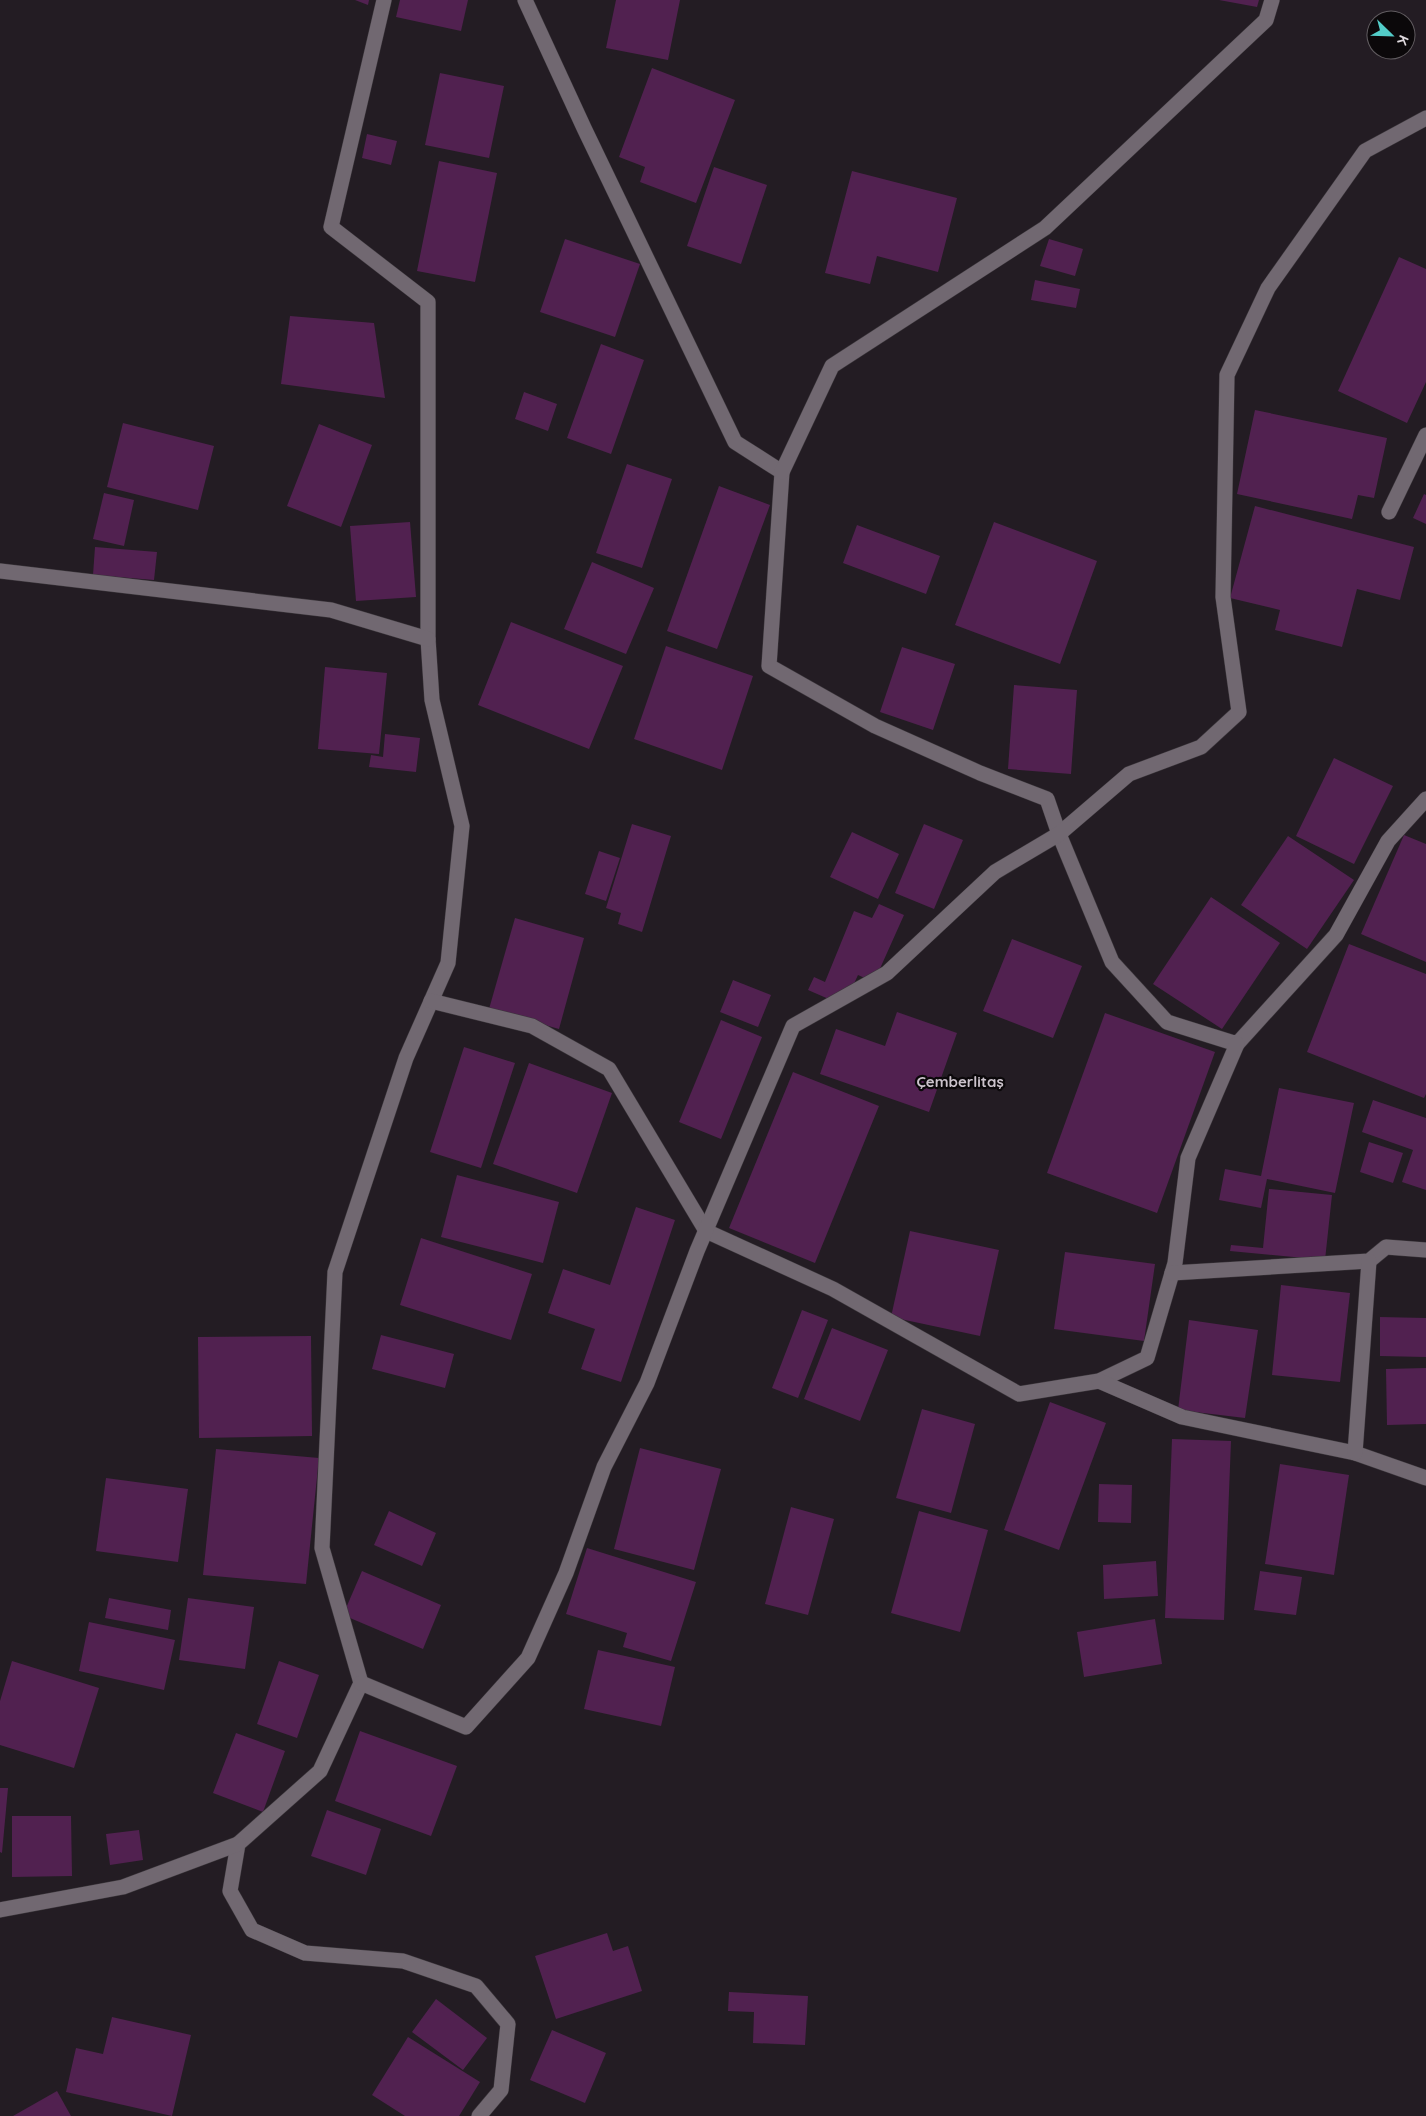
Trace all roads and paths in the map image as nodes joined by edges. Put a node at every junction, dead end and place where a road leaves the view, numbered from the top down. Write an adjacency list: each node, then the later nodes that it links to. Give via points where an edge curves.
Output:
1 (384, 0): 9 (street, via 331,227 428,302)
2 (525, 0): 6 (street, via 735,442)
3 (1272, 0): 6 (street, via 1266,20 1046,228 832,366)
4 (1426, 118): 11 (street, via 1365,151 1268,288 1227,375 1223,597 1239,712 1201,747 1129,774)
5 (1426, 435): 7 (street)
6 (782, 472): 11 (street, via 769,666 875,726 1047,799)
7 (1389, 512)
8 (0, 570): 9 (street, via 331,610)
9 (428, 640): 12 (street, via 432,700 462,826 448,963)
10 (1426, 799): 13 (street, via 1388,842 1336,935)
11 (1059, 834): 13 (street, via 1112,962 1168,1022); 14 (street, via 995,872 887,973 793,1026)
12 (431, 1001): 14 (street, via 532,1026 609,1070); 21 (street, via 406,1058 335,1272 322,1548)
13 (1237, 1044): 17 (street, via 1188,1158)
14 (706, 1231): 18 (street, via 833,1289 1020,1394); 21 (street, via 646,1383 604,1467 566,1573 528,1658 466,1726)
15 (1426, 1250): 16 (street, via 1386,1247)
16 (1369, 1261): 17 (street); 19 (street)
17 (1172, 1272): 18 (street, via 1147,1358)
18 (1099, 1380): 19 (street, via 1182,1417)
19 (1355, 1453): 20 (street)
20 (1426, 1478)
21 (361, 1683): 22 (street, via 320,1770)
22 (238, 1844): 23 (street, via 123,1887); 24 (street, via 230,1891 252,1930 305,1953 403,1961 476,1986 508,2024 501,2090)
23 (0, 1910)
24 (479, 2116)

